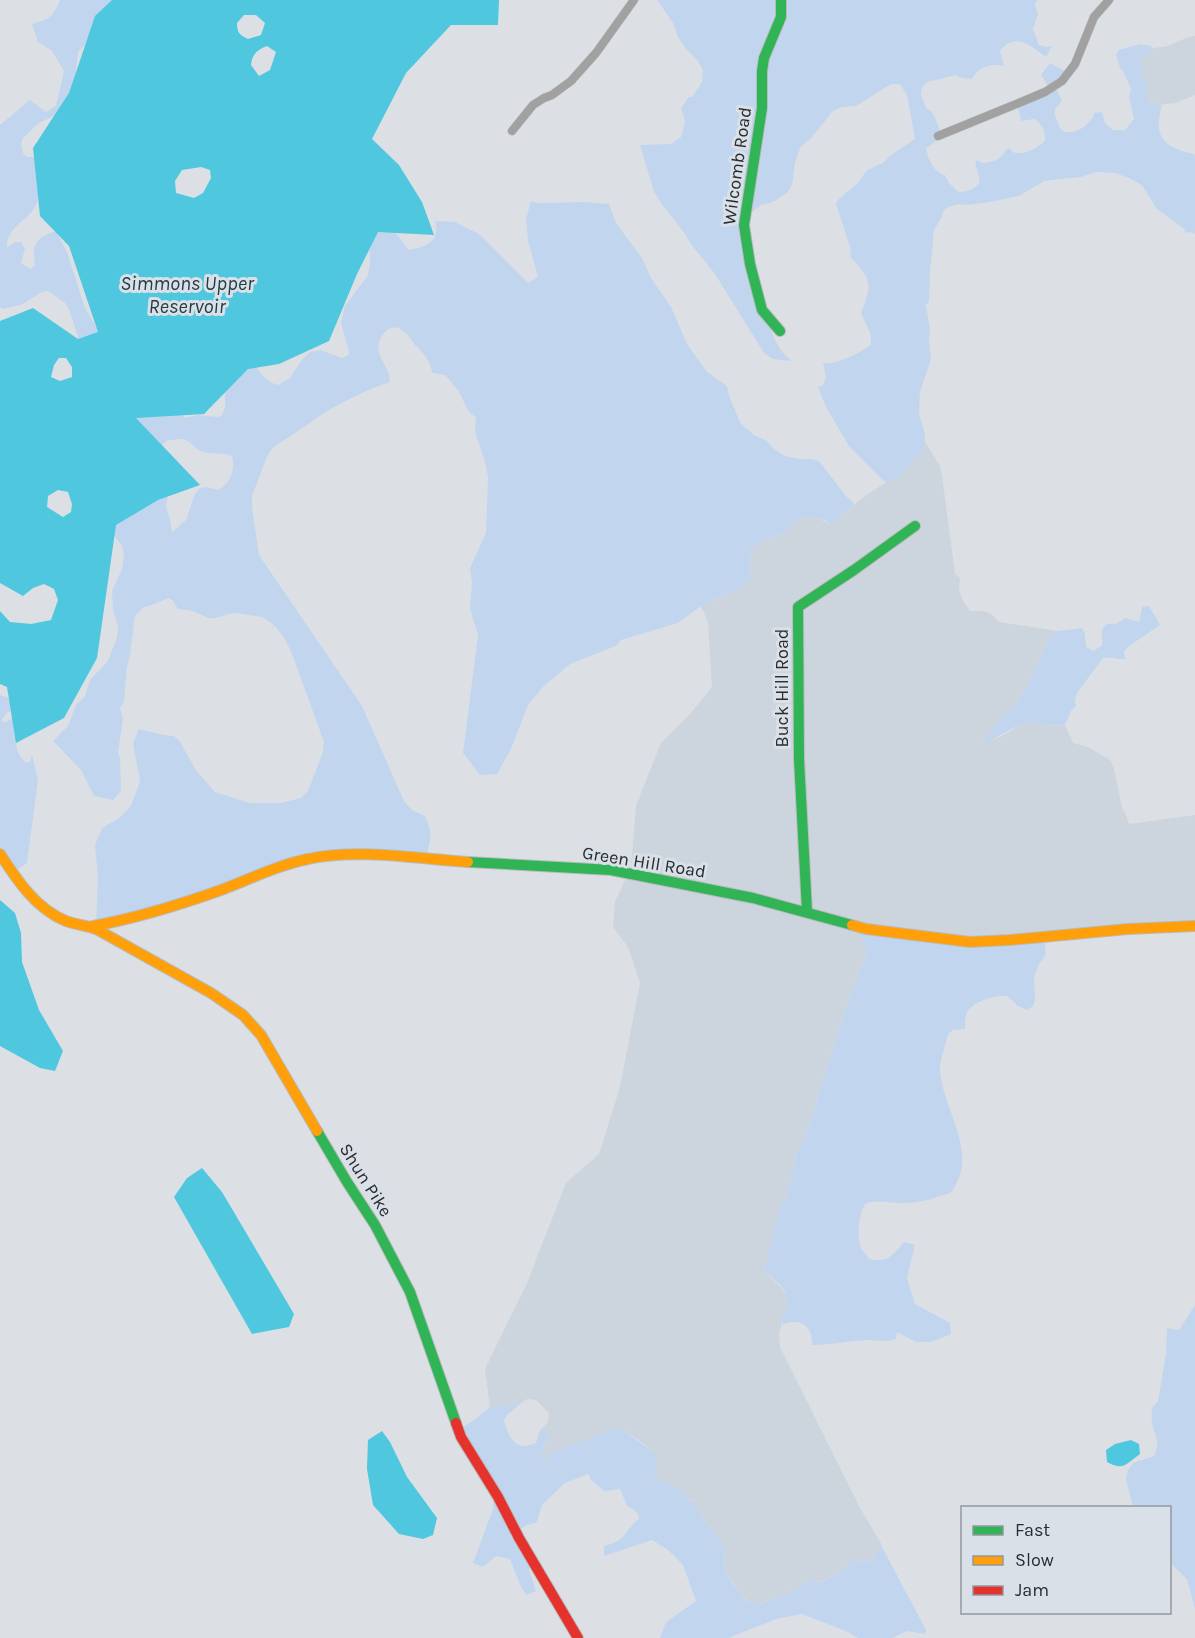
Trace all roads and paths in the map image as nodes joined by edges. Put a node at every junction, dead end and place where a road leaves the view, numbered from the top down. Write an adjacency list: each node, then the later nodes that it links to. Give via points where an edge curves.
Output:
1 (634, 0): 4 (street, via 571,81 533,105)
2 (781, 0): 6 (street, Wilcomb Road, via 781,17 764,58 761,119 744,225 762,310)
3 (1109, 0): 5 (street, via 1094,17 1075,64 1062,81 1045,92)
4 (512, 131)
5 (938, 136)
6 (780, 331)
7 (915, 526): 9 (street, Buck Hill Road, via 798,607 800,824)
8 (0, 854): 10 (street, Shun Pike, via 45,909 65,921)
9 (807, 911): 10 (street, Green Hill Road, via 611,870 355,854 294,862 172,907); 11 (street, Green Hill Road, via 866,929 970,942)
10 (93, 926): 12 (street, Shun Pike, via 234,1007 261,1035 380,1234 410,1292 461,1437)
11 (1195, 926)
12 (578, 1638)

